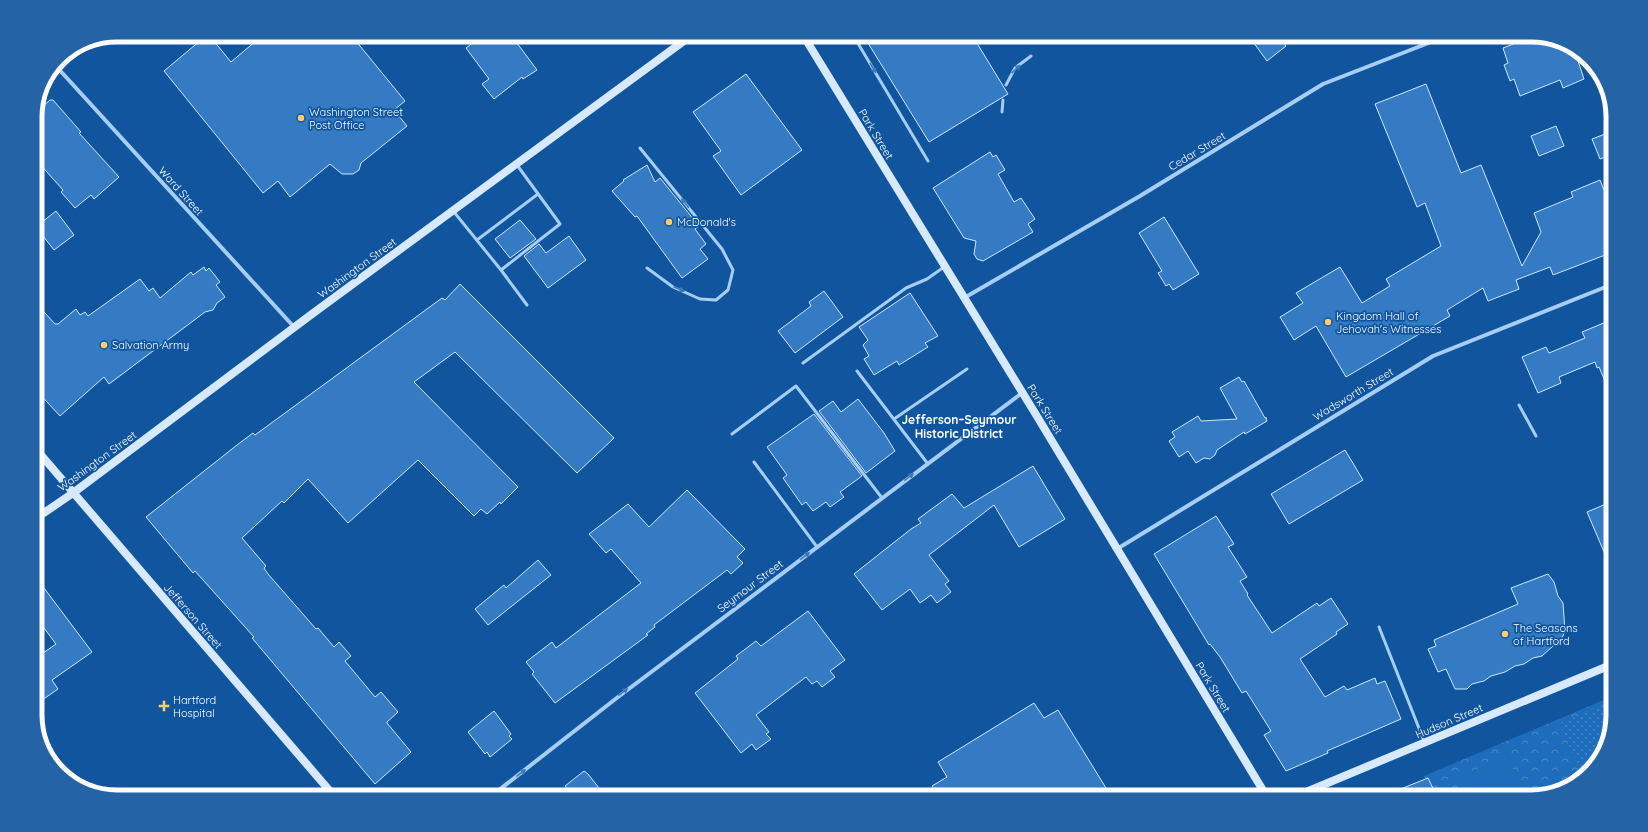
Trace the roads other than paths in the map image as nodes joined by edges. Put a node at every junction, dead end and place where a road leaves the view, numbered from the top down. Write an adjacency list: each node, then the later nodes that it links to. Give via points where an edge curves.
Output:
1 (682, 42): 12 (main road, Washington Street)
2 (807, 42): 16 (main road, Park Street)
3 (856, 42): 11 (lane, one-way to 11)
4 (1431, 42): 20 (street, Cedar Street, via 1323,84 1140,196)
5 (1031, 56): 7 (lane, one-way to 5, via 1015,68)
6 (59, 69): 22 (street, Ward Street)
7 (1006, 85)
8 (1003, 100): 9 (lane)
9 (1002, 112)
10 (640, 148): 17 (lane, one-way to 10, via 673,287 700,299 716,300 728,290 733,270 722,249)
11 (928, 161)
12 (516, 164): 13 (lane); 14 (main road, Washington Street)
13 (538, 194): 15 (lane); 18 (lane, via 560,224)
14 (453, 210): 15 (lane); 22 (main road, Washington Street)
15 (477, 240): 18 (lane)
16 (944, 267): 20 (main road, Park Street); 23 (lane, via 927,279 906,288)
17 (647, 268)
18 (501, 270): 21 (lane)
19 (1606, 287): 38 (street, Wadsworth Street, via 1433,356)
20 (963, 299): 26 (main road, Park Street)
21 (527, 306)
22 (294, 328): 34 (main road, Washington Street)
23 (803, 363)
24 (966, 369): 28 (lane)
25 (857, 371): 28 (lane)
26 (1022, 393): 33 (street, Seymour Street); 38 (main road, Park Street)
27 (1519, 405): 30 (lane)
28 (894, 419): 33 (lane)
29 (732, 434): 35 (lane, via 796,386)
30 (1536, 436)
31 (42, 456): 34 (main road, Jefferson Street)
32 (754, 462): 37 (lane)
33 (928, 464): 35 (street, Seymour Street, one-way to 33)
34 (73, 493): 36 (main road, Washington Street); 42 (main road, Jefferson Street)
35 (882, 498): 37 (street, Seymour Street)
36 (42, 514)
37 (817, 547): 43 (street, Seymour Street, one-way to 37, via 618,696)
38 (1117, 549): 44 (main road, Park Street)
39 (1379, 627): 41 (lane)
40 (1606, 667): 41 (main road, Hudson Street)
41 (1424, 743): 45 (main road, Hudson Street)
42 (329, 790)
43 (499, 790)
44 (1263, 790)
45 (1311, 790)

